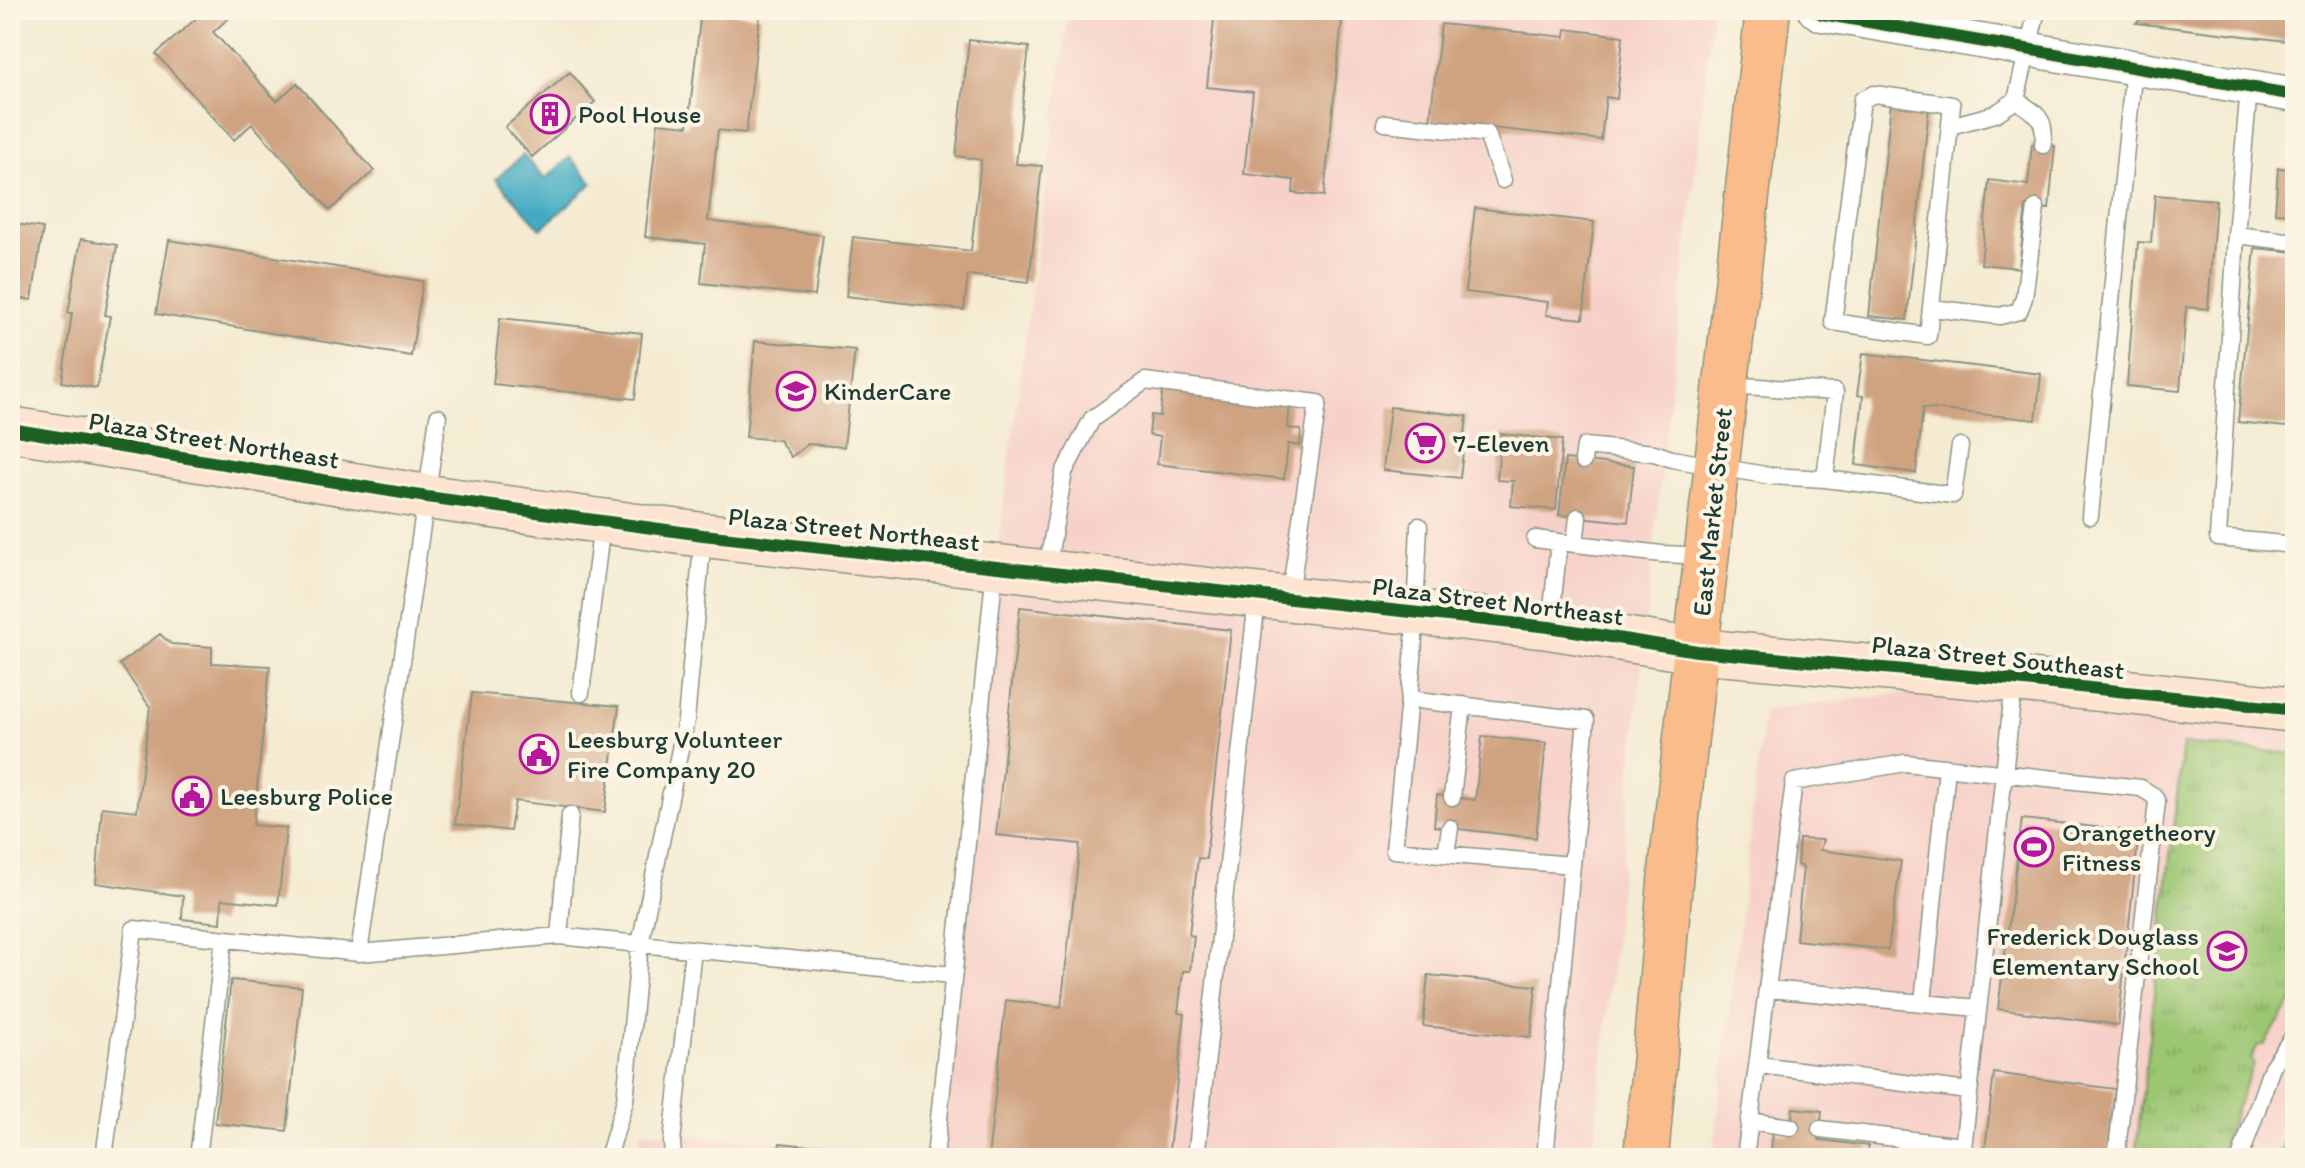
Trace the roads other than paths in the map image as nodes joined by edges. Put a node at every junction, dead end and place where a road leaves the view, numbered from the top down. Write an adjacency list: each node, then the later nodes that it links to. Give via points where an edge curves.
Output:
1 (1768, 10): 17 (main road, East Market Street)
2 (1815, 10): 4 (street)
3 (2037, 10): 4 (lane)
4 (2029, 50): 5 (street); 8 (lane)
5 (2134, 66): 6 (street); 25 (lane)
6 (2249, 88): 7 (street); 14 (lane)
7 (2295, 95)
8 (2016, 100): 10 (lane, via 1995,114); 11 (lane, via 2038,115 2045,131)
9 (1385, 123): 12 (lane, via 1487,134)
10 (1950, 126): 16 (lane); 16 (lane, via 1952,105 1874,94 1862,100 1833,322 1928,336)
11 (2043, 145)
12 (1503, 180)
13 (2036, 208): 16 (lane, via 2019,311 2000,316)
14 (2236, 235): 15 (lane); 32 (lane, via 2218,538)
15 (2295, 242)
16 (1931, 308)
17 (1725, 385): 22 (main road, East Market Street); 23 (lane, via 1835,392)
18 (438, 417): 24 (lane)
19 (10, 429): 24 (main road, Plaza Street Northeast)
20 (1960, 446): 23 (lane, via 1953,495)
21 (1583, 461): 22 (lane, via 1585,446)
22 (1716, 466): 23 (lane); 33 (main road, East Market Street)
23 (1825, 479)
24 (427, 497): 27 (main road, Plaza Street Northeast); 56 (lane)
25 (2090, 516)
26 (1578, 517): 31 (lane)
27 (602, 522): 29 (main road, Plaza Street Northeast); 41 (lane)
28 (1419, 526): 37 (lane)
29 (703, 535): 34 (main road, Plaza Street Northeast); 54 (lane, via 686,720)
30 (1535, 539): 31 (lane)
31 (1567, 543): 33 (lane); 38 (lane)
32 (2295, 545)
33 (1707, 556): 39 (main road, East Market Street)
34 (995, 566): 35 (main road, Plaza Street Northeast); 57 (lane)
35 (1047, 571): 36 (main road, Plaza Street Northeast); 36 (lane, via 1064,472 1092,419 1145,381 1318,403)
36 (1273, 599): 37 (main road, Plaza Street Northeast); 74 (lane)
37 (1416, 612): 38 (main road, Plaza Street Northeast); 42 (lane)
38 (1549, 627): 39 (main road, Plaza Street Northeast)
39 (1697, 651): 40 (main road, Plaza Street Southeast); 76 (main road, East Market Street)
40 (2015, 680): 44 (main road, Plaza Street Southeast); 46 (lane)
41 (581, 693)
42 (1409, 699): 43 (lane); 50 (lane, via 1394,850)
43 (1463, 705): 47 (lane); 51 (lane, via 1586,720)
44 (2295, 710)
45 (1947, 768): 46 (lane); 58 (lane, via 1905,763 1794,782); 59 (lane)
46 (2002, 775): 60 (lane); 79 (lane, via 2141,788 2157,802)
47 (1452, 797)
48 (570, 815): 52 (lane)
49 (1450, 828): 50 (lane)
50 (1446, 854): 51 (lane)
51 (1572, 865): 75 (lane)
52 (559, 936): 54 (lane); 56 (lane)
53 (224, 939): 56 (lane); 69 (lane, via 134,929); 70 (lane)
54 (640, 944): 55 (lane); 71 (lane, via 625,1100)
55 (693, 949): 57 (lane); 72 (lane)
56 (359, 953)
57 (952, 975): 73 (lane)
58 (1768, 989): 59 (lane); 62 (lane)
59 (1923, 1002): 60 (lane)
60 (1978, 1008): 63 (lane)
61 (2295, 1034): 80 (lane, via 2272,1067)
62 (1759, 1065): 63 (lane); 64 (lane)
63 (1969, 1091): 68 (lane)
64 (1749, 1121): 65 (lane); 77 (lane)
65 (1791, 1127)
66 (1820, 1129): 67 (lane)
67 (1906, 1139): 68 (lane); 78 (lane)
68 (1963, 1152)
69 (104, 1158)
70 (198, 1158)
71 (608, 1158)
72 (673, 1158)
73 (935, 1158)
74 (1196, 1158)
75 (1545, 1158)
76 (1646, 1158)
77 (1745, 1158)
78 (1904, 1158)
79 (2116, 1158)
80 (2240, 1158)

